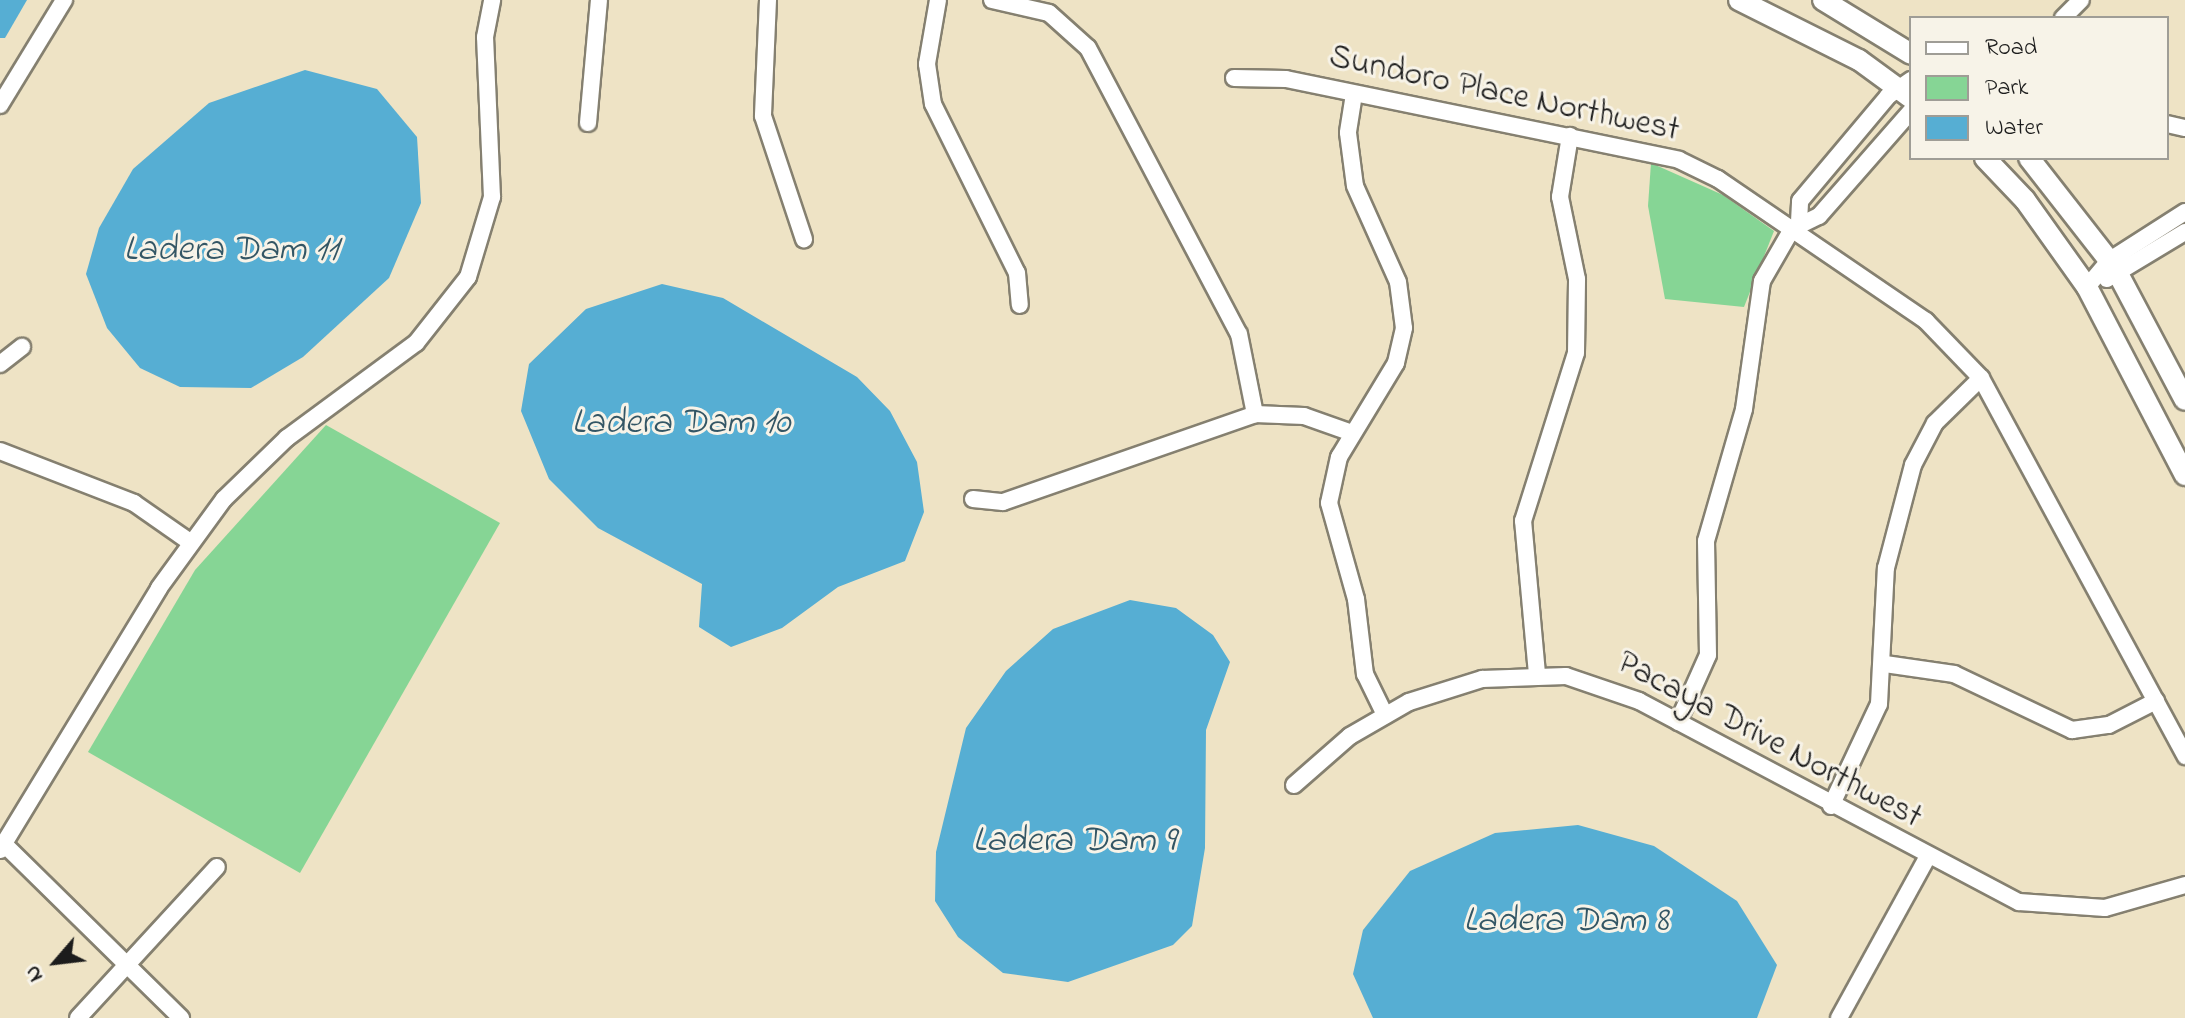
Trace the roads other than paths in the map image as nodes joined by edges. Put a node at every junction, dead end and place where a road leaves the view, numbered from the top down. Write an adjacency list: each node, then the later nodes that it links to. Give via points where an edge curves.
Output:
1 (64, 0): 16 (street)
2 (492, 0): 38 (street, via 485,37 492,197 468,277 416,343 287,438)
3 (599, 0): 18 (street)
4 (768, 0): 25 (street, via 763,116)
5 (938, 0): 28 (street, via 927,64 933,104 1017,273)
6 (992, 0): 33 (street, via 1068,24 1239,334)
7 (1739, 0): 10 (main road)
8 (1823, 0): 12 (main road)
9 (2081, 0): 11 (street)
10 (1762, 3): 14 (main road)
11 (2065, 16)
12 (1909, 53)
13 (1234, 78): 15 (street, Sundoro Place Northwest)
14 (1907, 89): 23 (street, via 1800,201)
15 (1354, 94): 19 (street, Sundoro Place Northwest); 34 (street, via 1348,133 1355,186 1398,282 1404,328 1396,363)
16 (0, 105)
17 (1909, 113): 23 (street, via 1819,216)
18 (588, 123)
19 (1570, 136): 23 (street, Sundoro Place Northwest, via 1695,167); 40 (street, via 1560,197 1577,279 1576,353 1523,521)
20 (1987, 160): 27 (main road, via 2025,200)
21 (2031, 160): 26 (main road)
22 (2185, 212): 26 (street)
23 (1795, 226): 31 (street, Sundoro Place Northwest, via 1926,321); 43 (street, via 1756,299 1744,409 1706,541 1708,655)
24 (2185, 232): 26 (street)
25 (804, 239)
26 (2114, 267): 27 (street); 32 (main road)
27 (2087, 287): 36 (main road)
28 (1020, 305)
29 (22, 347): 30 (street)
30 (0, 364)
31 (1981, 378): 39 (street, via 1935,423 1913,465 1886,568); 41 (street, Sundoro Place Northwest)
32 (2185, 400)
33 (1255, 414): 34 (street, via 1304,416); 37 (street, via 1003,502)
34 (1352, 433): 42 (street, via 1333,478 1330,520 1356,599 1365,674)
35 (0, 451): 38 (street, via 134,503)
36 (2185, 475)
37 (973, 499)
38 (190, 542): 47 (street)
39 (1885, 664): 41 (street, via 1954,674 2072,730 2109,725); 46 (street, via 1864,747)
40 (1537, 674): 42 (street, Pacaya Drive Northwest, via 1463,683); 43 (street, Pacaya Drive Northwest, via 1603,685)
41 (2156, 701): 44 (street, Sundoro Place Northwest)
42 (1385, 715): 45 (street, Pacaya Drive Northwest)
43 (1678, 722): 46 (street, Pacaya Drive Northwest)
44 (2185, 756)
45 (1294, 785)
46 (1831, 806): 48 (street, Pacaya Drive Northwest)
47 (3, 848): 51 (street)
48 (1927, 858): 50 (street, Pacaya Drive Northwest, via 2002,896 2049,908 2125,905); 54 (street)
49 (217, 867): 51 (street, via 195,883)
50 (2185, 885)
51 (129, 968): 52 (street); 53 (street)
52 (78, 1018)
53 (181, 1018)
54 (1839, 1018)

